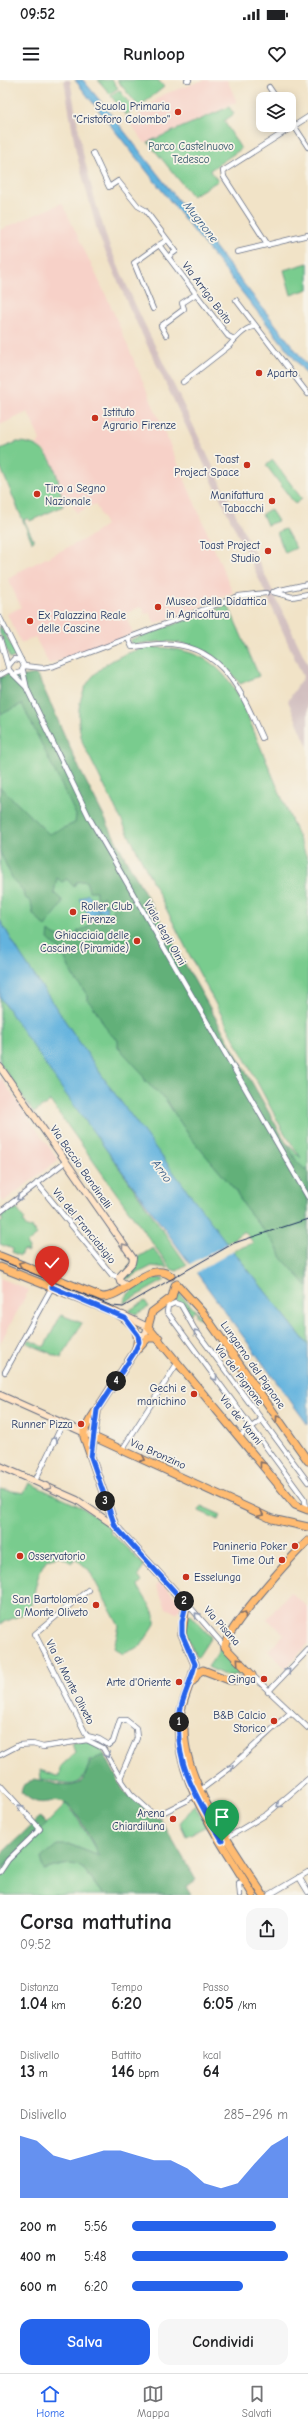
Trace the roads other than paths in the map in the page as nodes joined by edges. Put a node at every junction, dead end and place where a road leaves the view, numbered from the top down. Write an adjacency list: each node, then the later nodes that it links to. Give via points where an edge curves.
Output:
1 (269, 88): 2 (street)
2 (272, 92)
3 (308, 117): 4 (street)
4 (296, 124)
5 (296, 128): 7 (street)
6 (283, 132): 11 (street, via 223,172)
7 (308, 147)
8 (94, 153): 10 (street, Via Arrigo Boito, via 109,187 118,181 138,206 145,210)
9 (308, 235): 11 (street)
10 (167, 240): 12 (street); 14 (street, Via Arrigo Boito, via 176,251)
11 (268, 245): 13 (street)
12 (159, 246): 14 (street, Via Arrigo Boito); 17 (street, via 134,263)
13 (237, 252)
14 (168, 257): 15 (street, Via Arrigo Boito)
15 (196, 294): 19 (street, via 182,303 184,309 161,326); 20 (street, Via Arrigo Boito, via 228,336)
16 (236, 300): 18 (street)
17 (153, 309)
18 (255, 327): 20 (street); 22 (street)
19 (166, 335)
20 (234, 339): 21 (street, via 229,346)
21 (183, 382)
22 (308, 394)
23 (308, 584): 25 (street, via 273,592 292,597)
24 (266, 593): 27 (street, via 239,596)
25 (308, 594)
26 (0, 618): 29 (street, Viale degli Olmi)
27 (128, 638): 31 (street, via 46,668); 35 (street, via 133,647 166,644 187,647 221,665 244,696)
28 (0, 639): 30 (street)
29 (21, 660): 30 (street, via 14,659); 31 (street, Viale degli Olmi)
30 (9, 667): 32 (street, Viale degli Olmi); 33 (street)
31 (23, 668): 32 (street); 34 (street, Viale degli Olmi)
32 (15, 674): 34 (street, Viale degli Olmi)
33 (0, 675)
34 (27, 689): 39 (street, Viale degli Olmi, via 90,819)
35 (262, 738)
36 (0, 1067): 37 (street, Via Baccio Bandinelli)
37 (3, 1073): 38 (street, Via Baccio Bandinelli)
38 (65, 1162): 40 (street); 46 (street, Via Baccio Bandinelli, one-way to 38, via 132,1263 133,1258)
39 (298, 1181): 41 (street, Viale degli Olmi); 42 (street, Viale degli Olmi)
40 (37, 1183): 43 (street, one-way to 43); 46 (street, Via del Franciabigio, via 112,1275)
41 (308, 1193)
42 (308, 1197)
43 (0, 1212)
44 (0, 1256): 48 (main road, one-way to 44, via 110,1296 95,1294)
45 (0, 1267): 49 (main road)
46 (118, 1276): 48 (street, via 120,1282)
47 (171, 1276): 48 (main road, via 154,1272)
48 (128, 1286)
49 (52, 1287): 50 (main road); 56 (street)
50 (119, 1315): 51 (street, via 140,1321); 52 (main road, via 130,1322)
51 (148, 1327): 52 (street, via 145,1335); 53 (main road, Via de' Vanni); 67 (main road, Lungarno del Pignone, one-way to 51, via 204,1314 176,1285 170,1299 152,1312)
52 (138, 1335): 54 (main road, via 139,1342)
53 (158, 1338): 54 (main road, via 148,1338); 55 (main road, Via de' Vanni)
54 (134, 1353): 58 (main road)
55 (178, 1362): 63 (main road, Via de' Vanni); 65 (street)
56 (5, 1372)
57 (0, 1395): 60 (street, Via Bronzino)
58 (97, 1410): 62 (main road); 64 (main road)
59 (261, 1420): 61 (street); 61 (street, Via del Pignone, one-way to 61, via 194,1328 181,1305 175,1303 166,1309); 70 (street, Via del Pignone)
60 (62, 1423): 62 (street, Via Bronzino); 69 (street, one-way to 60)
61 (250, 1428): 63 (street); 71 (street, via 305,1500)
62 (84, 1432): 64 (street, Via Bronzino); 66 (main road)
63 (240, 1436): 71 (main road, Via de' Vanni, one-way to 63, via 295,1505)
64 (94, 1437): 65 (main road, Via Bronzino); 66 (main road)
65 (122, 1450): 73 (main road, Via Bronzino, one-way to 73, via 272,1519)
66 (91, 1457): 72 (main road)
67 (308, 1461)
68 (0, 1466): 69 (street, Via Pisana)
69 (35, 1481): 72 (street, Via Pisana, one-way to 72, via 77,1500)
70 (308, 1482)
71 (307, 1510)
72 (115, 1526): 76 (main road, Via Pisana, via 185,1602)
73 (308, 1528)
74 (308, 1541): 77 (main road, one-way to 74, via 233,1626)
75 (88, 1590): 85 (street, Via di Monte Oliveto, via 36,1634)
76 (186, 1607): 77 (street, Via Pisana, one-way to 76, via 191,1608); 79 (main road, via 182,1634 185,1646)
77 (225, 1647): 81 (main road, Via Pisana, one-way to 77)
78 (308, 1650): 82 (street, one-way to 78)
79 (194, 1660): 80 (street); 90 (main road, via 194,1668 182,1702 179,1736 182,1763)
80 (207, 1671): 81 (main road, via 230,1680 241,1680); 90 (main road, via 200,1670 195,1679 184,1720 186,1753)
81 (252, 1675): 82 (street, Via Pisana)
82 (268, 1692): 83 (street, Via Pisana)
83 (291, 1712): 84 (street, Via Pisana); 90 (street, Via di Monte Oliveto, one-way to 83, via 230,1768)
84 (308, 1728)
85 (87, 1738): 86 (street, Via di Monte Oliveto, via 43,1747 19,1745); 87 (street, Via di Monte Oliveto, one-way to 87, via 103,1748); 87 (street, Via di Monte Oliveto, via 99,1739 109,1745 113,1742 120,1720 126,1720 136,1728 137,1738)
86 (0, 1755)
87 (120, 1778): 90 (street, Via di Monte Oliveto, via 131,1794 156,1815 181,1805)
88 (308, 1779): 91 (street, one-way to 91, via 267,1814)
89 (0, 1785): 92 (street, one-way to 89, via 8,1860 40,1830)
90 (197, 1792): 91 (main road)
91 (224, 1839): 95 (main road); 99 (main road)
92 (0, 1872)
93 (308, 1872): 94 (street)
94 (299, 1877): 96 (street); 100 (street)
95 (245, 1882): 97 (main road); 98 (street, via 239,1884)
96 (308, 1892)
97 (253, 1894)
98 (240, 1895)
99 (262, 1895)
100 (269, 1895)

